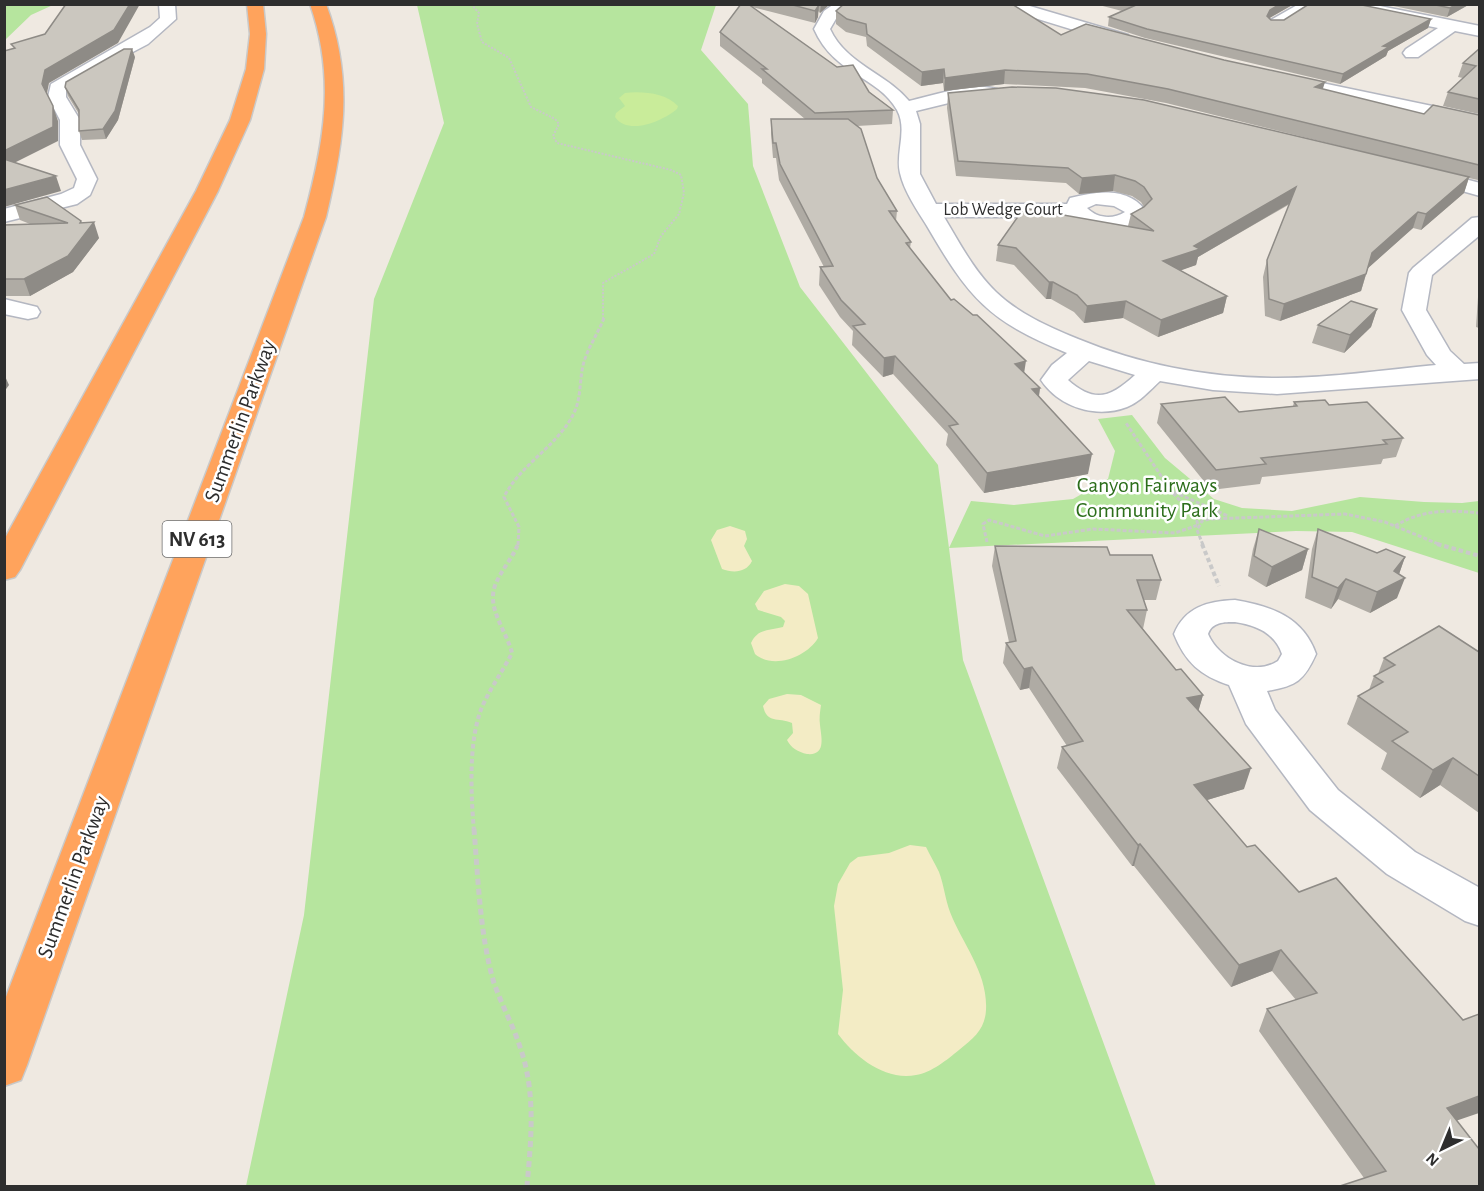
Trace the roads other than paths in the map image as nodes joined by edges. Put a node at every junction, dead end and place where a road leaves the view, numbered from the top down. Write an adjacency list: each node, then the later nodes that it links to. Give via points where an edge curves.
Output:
1 (167, 4): 21 (street, via 168,19 158,31 57,88 57,97 70,120 70,145 87,179 83,191 69,199)
2 (255, 4): 26 (highway, via 255,69 240,120 207,191)
3 (318, 4): 29 (highway, Summerlin Parkway / NV 613, via 328,34 336,89 333,138 315,218)
4 (1005, 4): 5 (street, via 1136,37)
5 (1045, 4)
6 (1311, 4): 9 (street)
7 (1344, 4): 10 (street)
8 (845, 5): 14 (street, via 830,14 822,29 826,42 890,92)
9 (1275, 24)
10 (1451, 26): 11 (street); 12 (street)
11 (1479, 31)
12 (1412, 53)
13 (1008, 92): 14 (street, via 961,95)
14 (904, 108): 20 (street, via 913,127 908,157 910,177)
15 (1479, 110): 16 (street, via 1267,70)
16 (1479, 122)
17 (1410, 171): 18 (street)
18 (1473, 185)
19 (1076, 210): 20 (street, Lob Wedge Court)
20 (930, 211): 23 (street, via 978,288 1012,316)
21 (4, 216)
22 (1479, 223): 25 (street, via 1421,273 1414,310 1440,355)
23 (1085, 352): 24 (street); 24 (street, via 1054,380 1058,387 1077,398 1101,403 1119,400)
24 (1155, 371): 25 (street, via 1221,382 1306,385)
25 (1468, 371)
26 (4, 570)
27 (1244, 678): 27 (street, via 1205,660 1192,641 1193,628 1201,618 1229,611 1255,615 1289,634 1299,654 1295,666 1283,675); 28 (street, via 1259,715 1324,800 1401,863)
28 (1479, 909)
29 (4, 1065)

